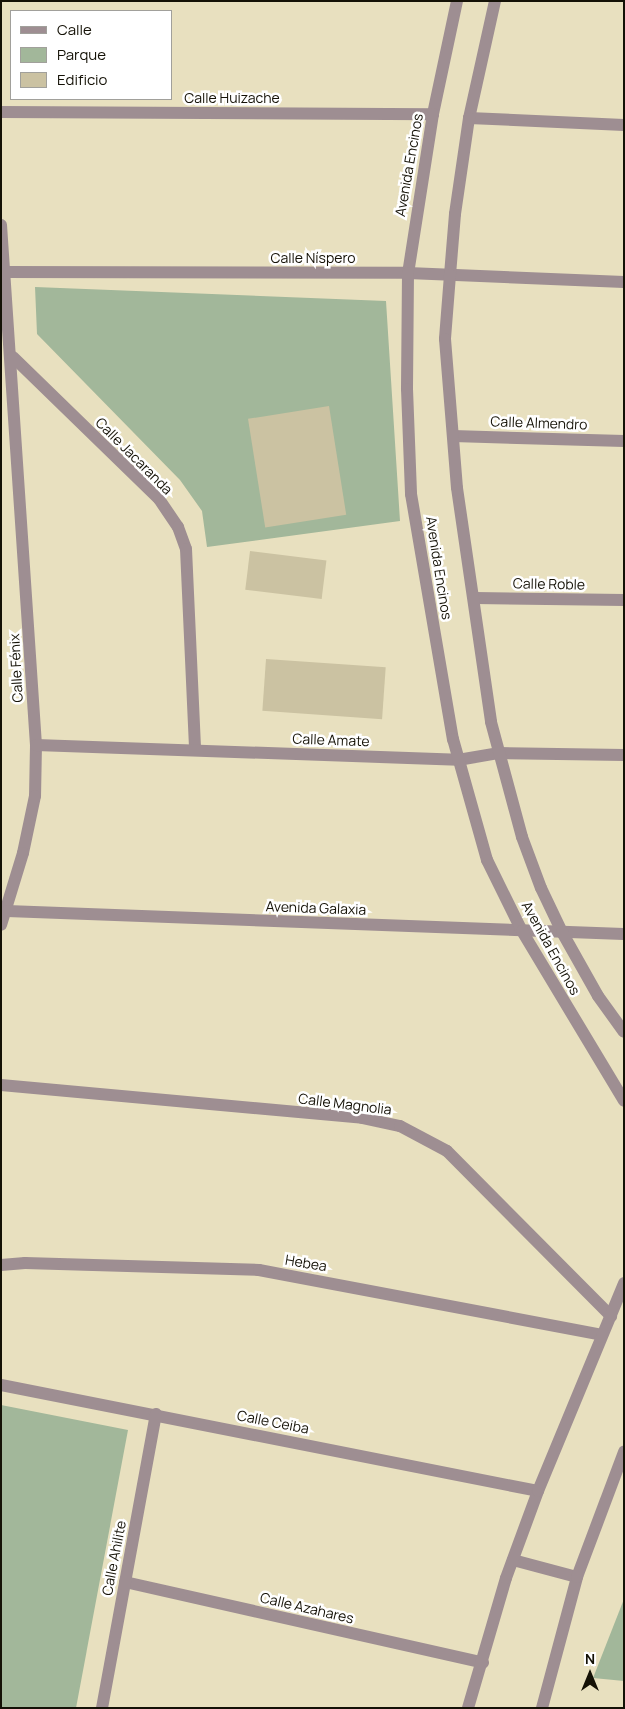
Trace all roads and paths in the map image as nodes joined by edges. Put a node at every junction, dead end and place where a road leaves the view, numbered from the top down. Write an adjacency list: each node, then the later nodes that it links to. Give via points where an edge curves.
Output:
1 (456, 1): 4 (street, Avenida Encinos)
2 (495, 1): 5 (street, Avenida Encinos)
3 (1, 112): 4 (street, Calle Huizache)
4 (433, 114): 9 (street, Avenida Encinos)
5 (469, 118): 6 (street); 10 (street, Avenida Encinos)
6 (624, 125)
7 (1, 225): 8 (street, Calle Fénix)
8 (2, 272): 9 (street, Calle Níspero); 12 (street, Calle Fénix)
9 (408, 273): 10 (street, Calle Níspero); 21 (street, Avenida Encinos, via 406,389 411,494)
10 (450, 275): 11 (street, Calle Níspero); 13 (street, Avenida Encinos, via 446,339)
11 (624, 282)
12 (13, 357): 17 (street, Calle Fénix); 18 (street, Calle Jacaranda, via 159,500 178,527 186,549)
13 (452, 436): 14 (street, Calle Almendro); 15 (street, Avenida Encinos)
14 (624, 441)
15 (475, 598): 16 (street, Calle Roble); 19 (street, Avenida Encinos, via 491,722)
16 (624, 600)
17 (36, 745): 18 (street, Calle Amate); 22 (street, Calle Fénix, via 35,796)
18 (195, 750): 21 (street, Calle Amate)
19 (499, 753): 20 (street, Calle Amate); 21 (street, Calle Amate); 25 (street, Avenida Encinos, via 522,837 540,888)
20 (624, 755)
21 (458, 760): 24 (street, Avenida Encinos, via 487,860)
22 (7, 911): 23 (street, Calle Fénix); 24 (street, Avenida Galaxia)
23 (1, 925)
24 (522, 931): 25 (street, Avenida Galaxia); 29 (street, Avenida Encinos)
25 (562, 932): 26 (street, Avenida Galaxia); 27 (street, Avenida Encinos, via 598,996)
26 (624, 934)
27 (624, 1032)
28 (1, 1085): 32 (street, Calle Magnolia, via 362,1118 400,1126 447,1151)
29 (624, 1102)
30 (1, 1265): 33 (street, Hebea, via 44,1263 259,1270)
31 (624, 1283): 32 (street)
32 (611, 1316): 33 (street)
33 (602, 1335): 37 (street)
34 (1, 1385): 35 (street, Calle Ceiba)
35 (156, 1414): 37 (street, Calle Ceiba); 40 (street, Calle Ahilite)
36 (624, 1452): 39 (street)
37 (538, 1491): 38 (street)
38 (513, 1560): 39 (street); 41 (street)
39 (577, 1577): 44 (street)
40 (125, 1582): 41 (street, Calle Azahares); 42 (street, Calle Ahilite)
41 (482, 1662): 43 (street)
42 (102, 1708)
43 (468, 1708)
44 (542, 1708)

